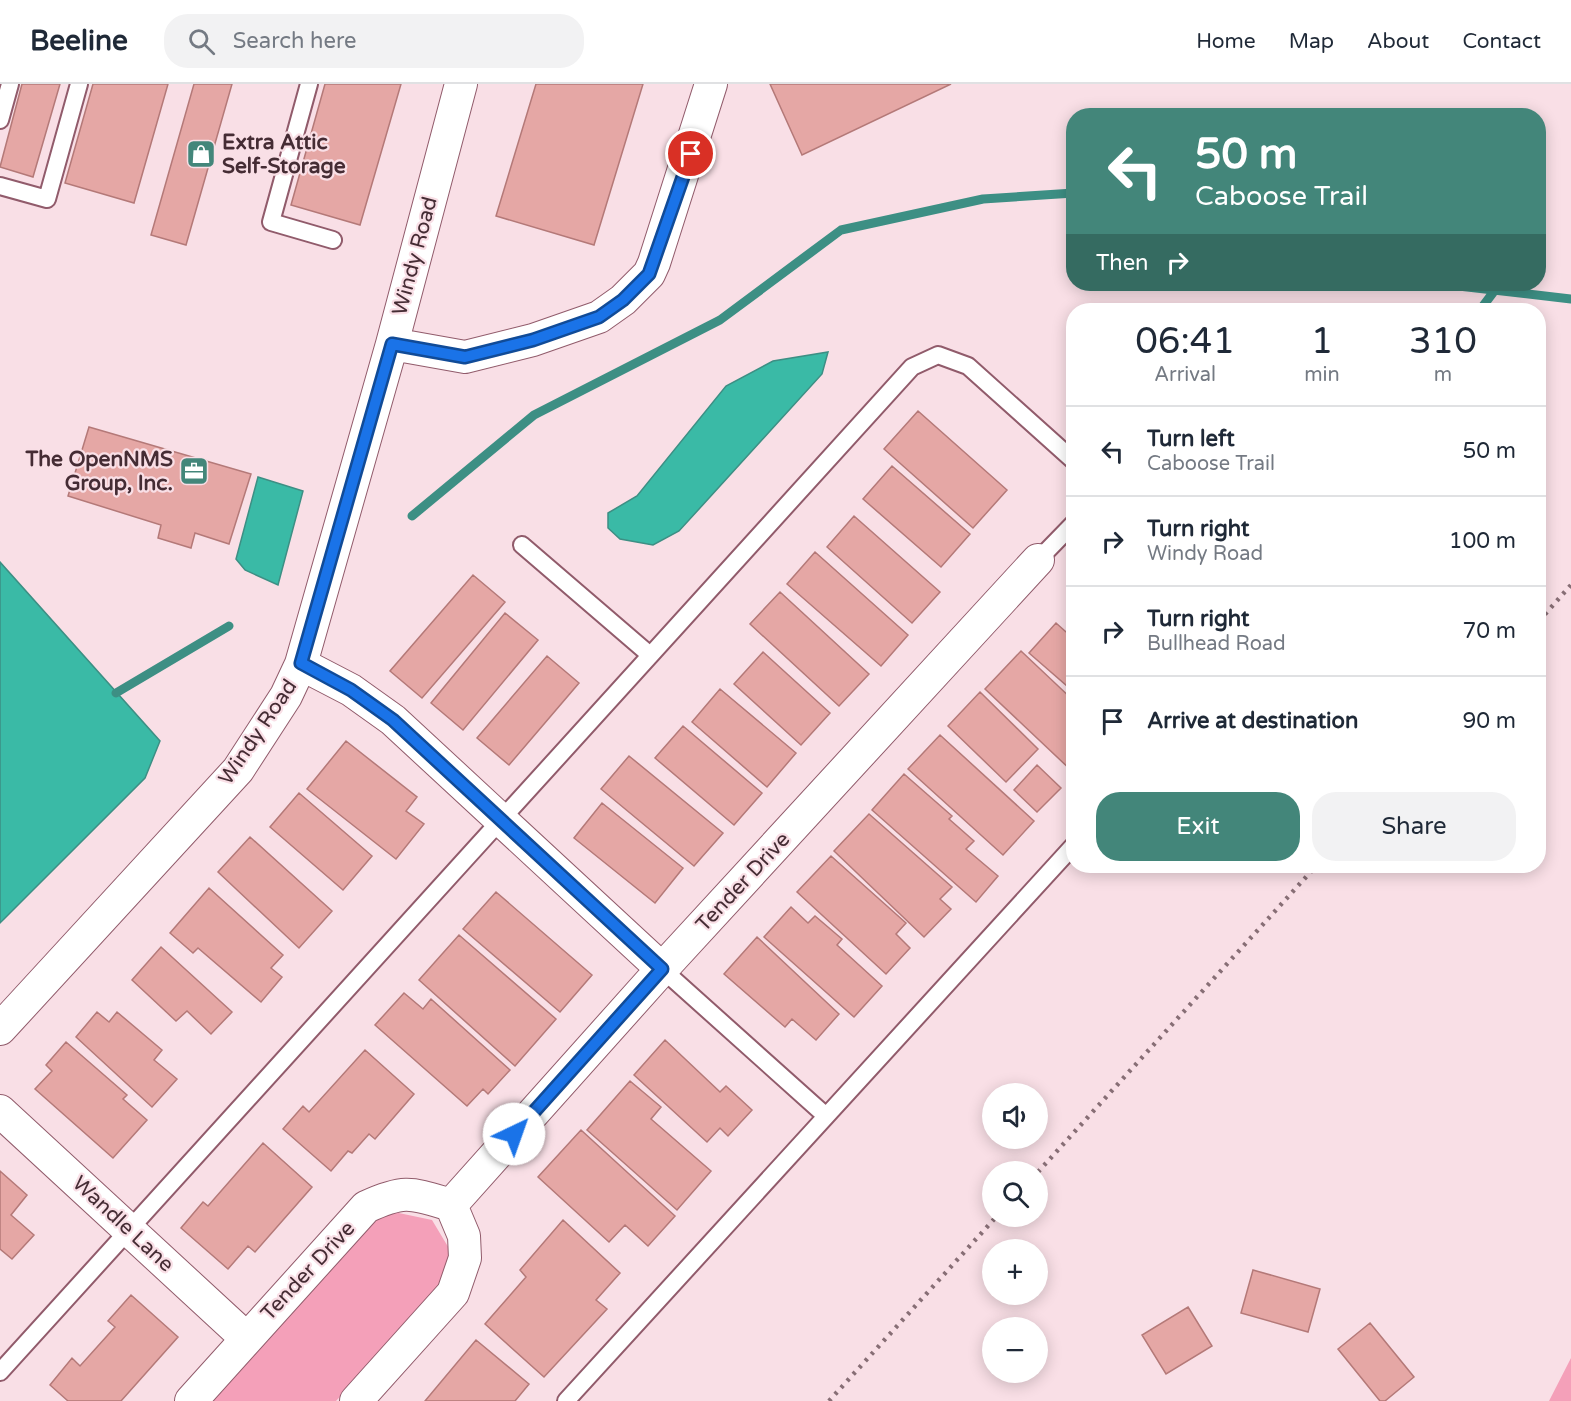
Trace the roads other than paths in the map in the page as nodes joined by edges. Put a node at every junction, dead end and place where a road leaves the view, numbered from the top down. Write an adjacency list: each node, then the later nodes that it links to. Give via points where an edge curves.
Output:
1 (10, 84): 6 (lane)
2 (79, 84): 7 (lane, via 47,199)
3 (309, 84): 8 (lane, via 271,222)
4 (461, 84): 9 (street, Windy Road)
5 (711, 84): 9 (street, via 654,263 649,274 623,300 599,317 533,340 465,357)
6 (0, 120)
7 (0, 186)
8 (333, 240)
9 (392, 344): 15 (street, Windy Road)
10 (1066, 454): 14 (lane, via 968,366 938,355 912,367)
11 (1066, 532): 13 (lane)
12 (522, 545): 14 (lane)
13 (1038, 560): 18 (street, Tender Drive)
14 (650, 655): 16 (lane)
15 (301, 663): 16 (street, via 351,690 393,720); 19 (street, Windy Road, via 286,696 238,770)
16 (502, 821): 18 (street); 23 (lane)
17 (1066, 854): 21 (lane)
18 (662, 969): 21 (lane); 22 (street, Tender Drive)
19 (0, 1029)
20 (0, 1111): 23 (street, Wandle Lane)
21 (826, 1116): 28 (lane)
22 (451, 1205): 24 (street, Tender Drive, via 418,1195 395,1194 366,1207); 27 (street, via 464,1236 465,1258 453,1293)
23 (129, 1230): 24 (street, Wandle Lane); 25 (lane)
24 (246, 1338): 26 (street, Tender Drive)
25 (0, 1372)
26 (191, 1401)
27 (356, 1401)
28 (566, 1401)

